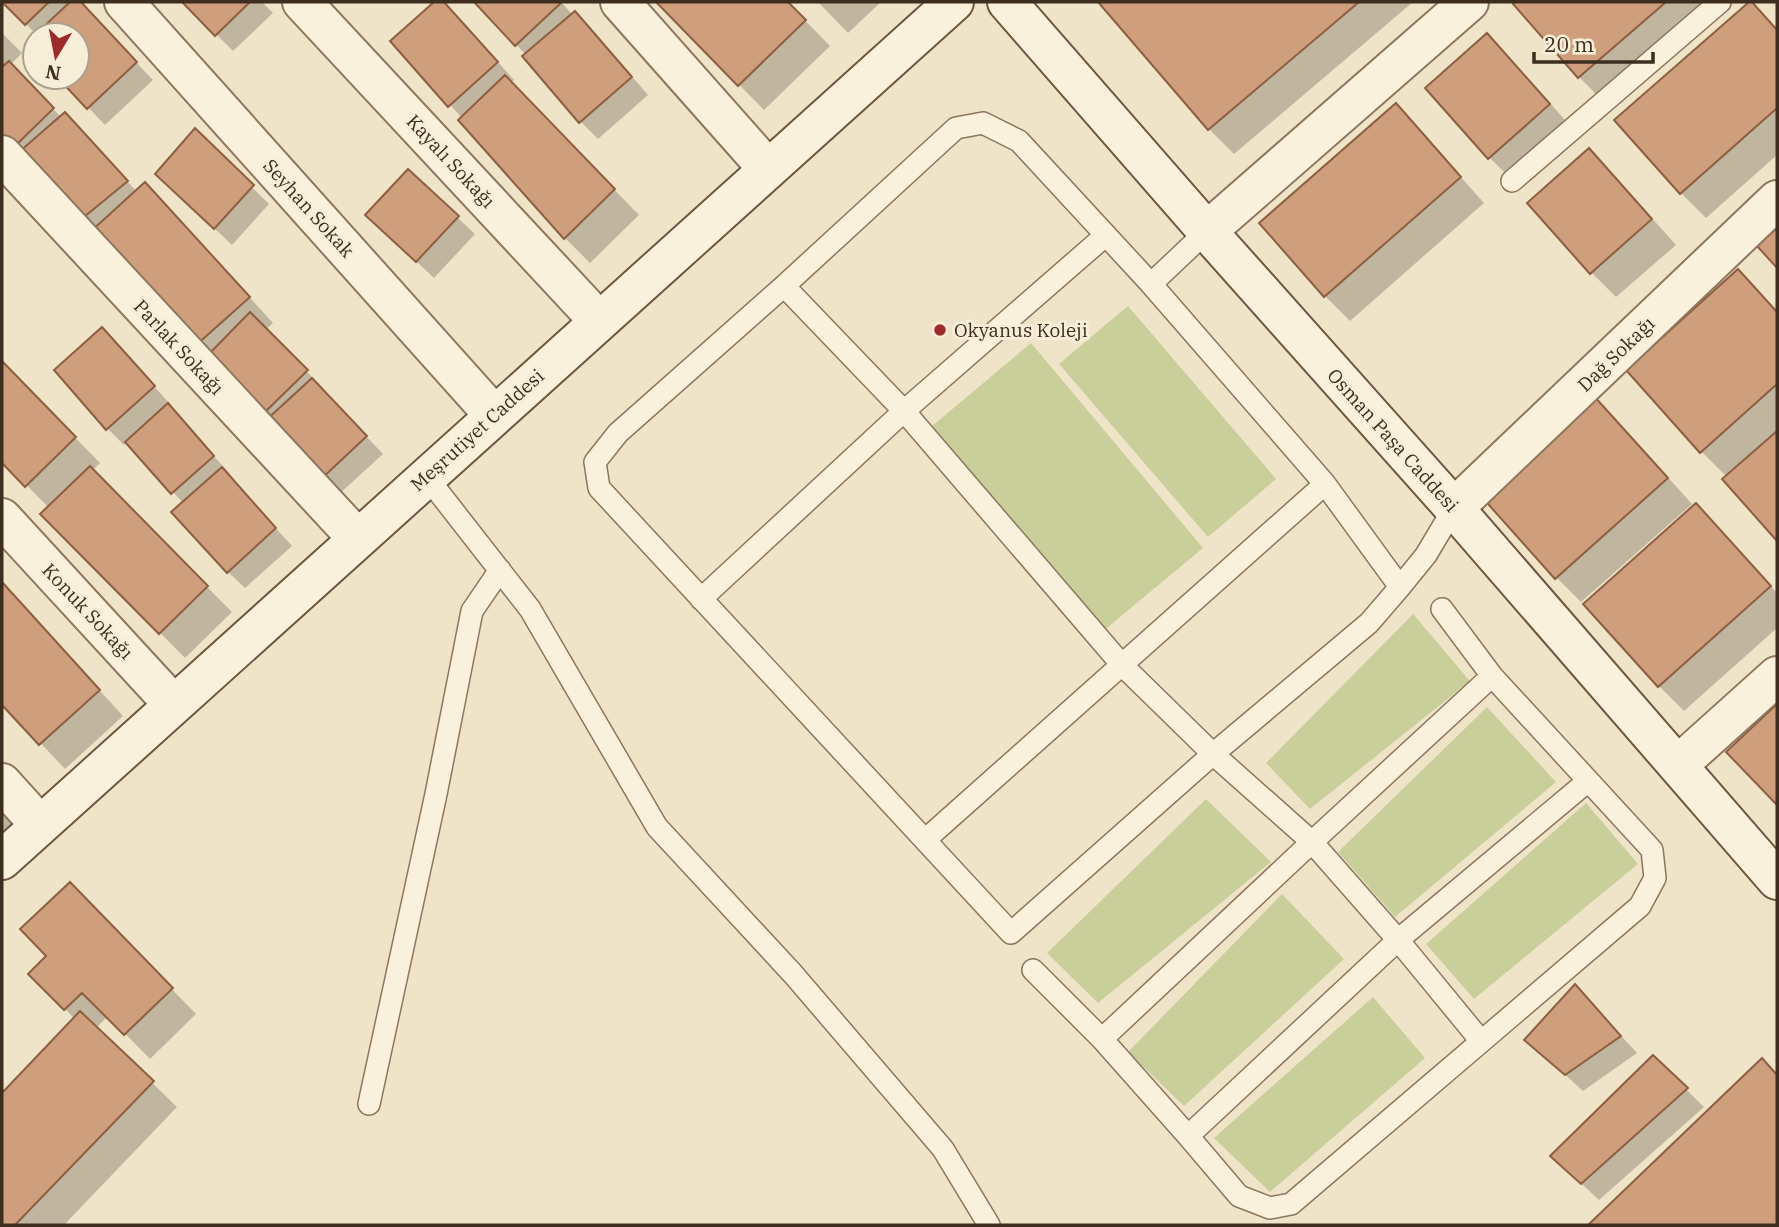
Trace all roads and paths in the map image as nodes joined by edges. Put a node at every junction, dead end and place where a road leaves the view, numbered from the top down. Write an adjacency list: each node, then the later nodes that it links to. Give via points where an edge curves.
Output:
1 (124, 2): 18 (street, Seyhan Sokak)
2 (302, 2): 16 (street, Kayalı Sokağı)
3 (620, 2): 9 (street)
4 (954, 2): 9 (street, Meşrutiyet Caddesi)
5 (1007, 2): 12 (street, Osman Paşa Caddesi)
6 (1469, 2): 12 (street)
7 (1720, 2): 10 (lane)
8 (2, 155): 23 (street, Parlak Sokağı)
9 (768, 169): 16 (street, Meşrutiyet Caddesi)
10 (1513, 181)
11 (1777, 200): 21 (street, Dağ Sokağı)
12 (1207, 231): 14 (lane); 21 (street, Osman Paşa Caddesi)
13 (1106, 236): 14 (lane); 15 (lane, via 1019,141 983,123 956,128); 17 (lane)
14 (1151, 285): 20 (lane)
15 (783, 286): 17 (lane); 26 (lane, via 618,433 595,462 599,488)
16 (599, 321): 18 (street, Meşrutiyet Caddesi)
17 (904, 411): 26 (lane); 28 (lane)
18 (494, 415): 19 (street, Meşrutiyet Caddesi)
19 (426, 476): 23 (street, Meşrutiyet Caddesi); 24 (lane)
20 (1325, 484): 25 (lane); 28 (lane)
21 (1454, 508): 25 (lane); 33 (street, Osman Paşa Caddesi)
22 (2, 518): 31 (street, Konuk Sokağı)
23 (357, 538): 31 (street, Meşrutiyet Caddesi)
24 (500, 570): 45 (lane, via 472,611); 47 (lane, via 530,609 657,827 793,974 943,1149)
25 (1400, 587): 32 (lane, via 1369,623)
26 (701, 599): 37 (lane)
27 (1442, 608): 29 (lane)
28 (1122, 665): 32 (lane); 37 (lane)
29 (1492, 676): 34 (lane); 38 (lane)
30 (1777, 676): 33 (street)
31 (173, 704): 36 (street, Meşrutiyet Caddesi)
32 (1213, 754): 37 (lane, via 1011,933); 38 (lane)
33 (1678, 765): 40 (street, Osman Paşa Caddesi)
34 (1588, 781): 41 (lane); 44 (lane, via 1652,850 1655,878 1640,906)
35 (2, 783): 36 (street)
36 (40, 825): 39 (street, Meşrutiyet Caddesi)
37 (925, 840)
38 (1312, 842): 41 (lane); 43 (lane)
39 (2, 860)
40 (1777, 880)
41 (1398, 940): 44 (lane); 46 (lane)
42 (1034, 970): 43 (lane)
43 (1102, 1039): 46 (lane)
44 (1481, 1041): 46 (lane, via 1291,1204 1270,1208 1239,1196)
45 (369, 1104)
46 (1188, 1136)
47 (989, 1225)

